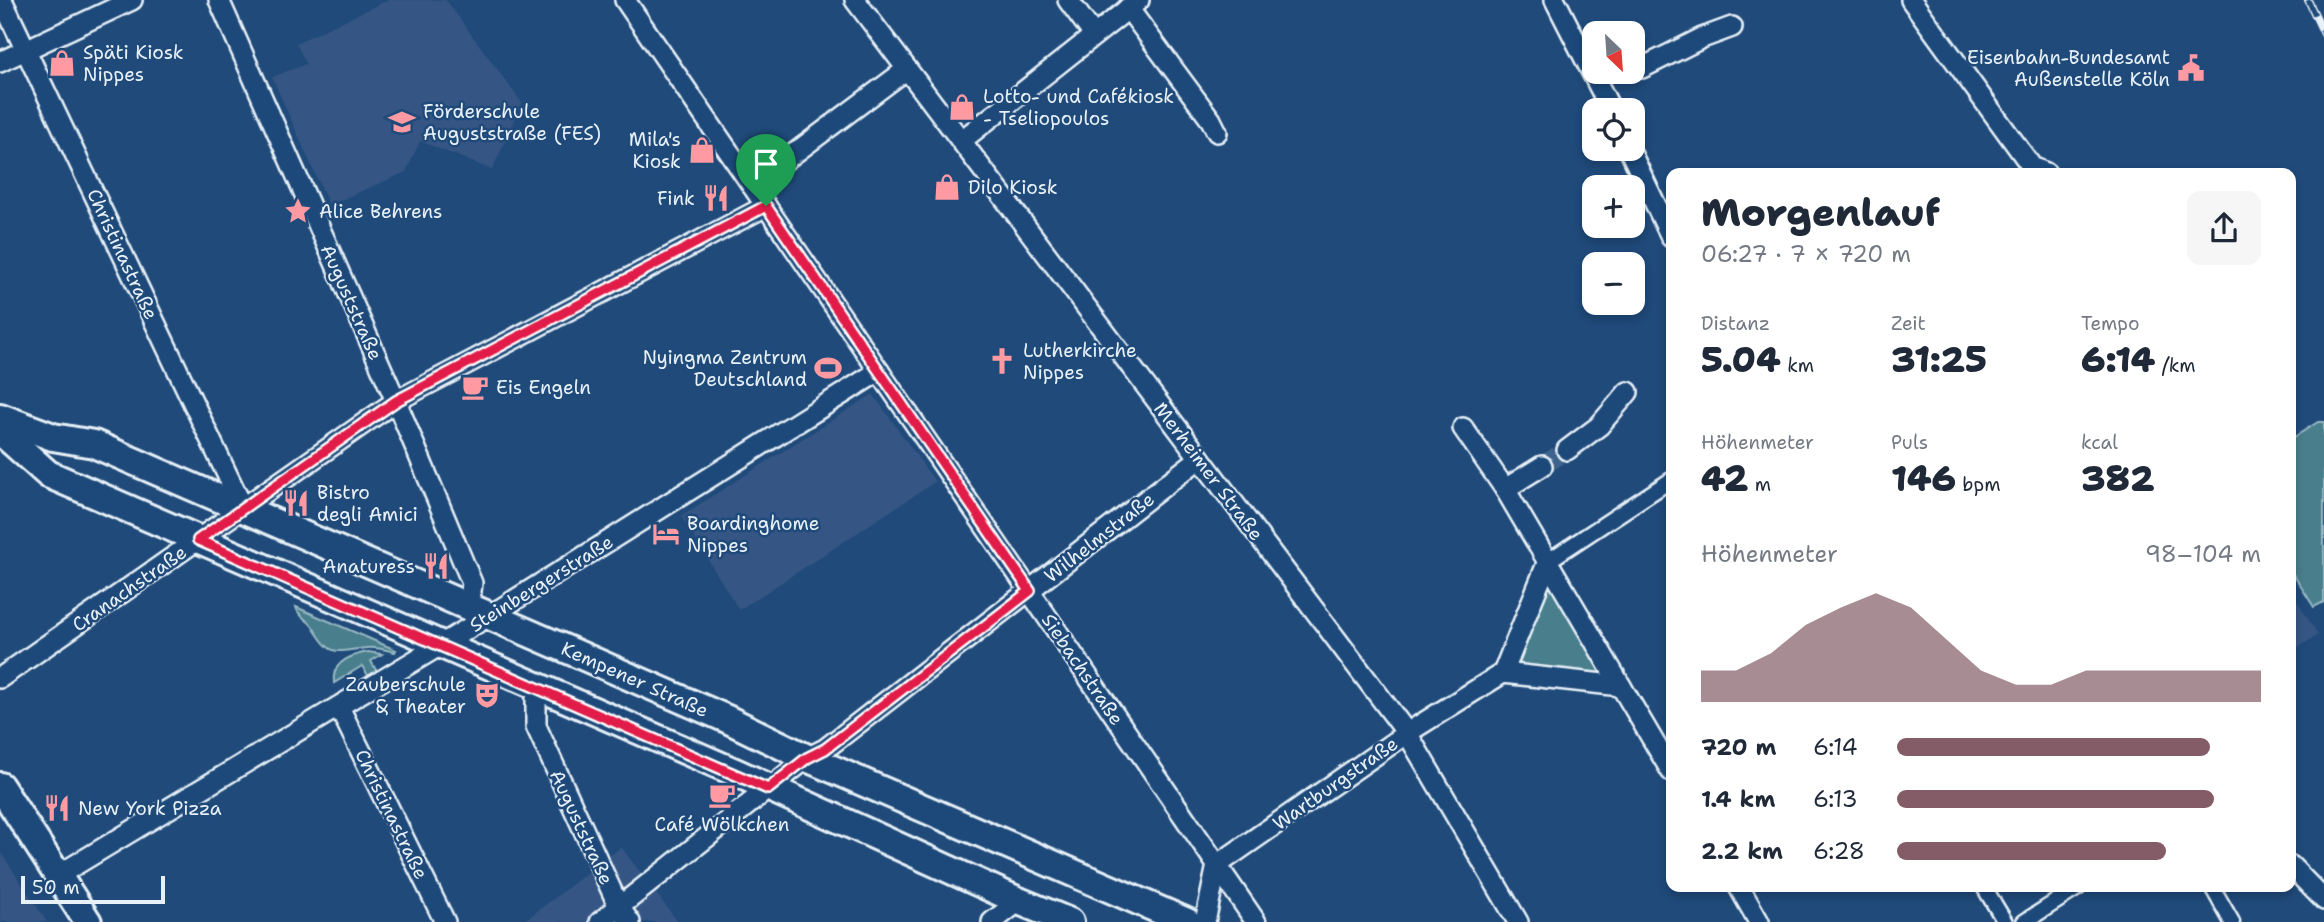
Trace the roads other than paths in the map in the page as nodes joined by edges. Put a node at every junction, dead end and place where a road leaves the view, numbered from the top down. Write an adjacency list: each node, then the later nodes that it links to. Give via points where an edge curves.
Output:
1 (2, 0): 13 (street, Christinastraße)
2 (132, 0): 13 (street)
3 (219, 0): 26 (street, Auguststraße)
4 (625, 0): 21 (street, Siebachstraße)
5 (855, 0): 16 (street, Merheimer Straße)
6 (1068, 0): 11 (street)
7 (1555, 0): 12 (street)
8 (1911, 0): 20 (street)
9 (1134, 4): 11 (street); 17 (street)
10 (1732, 27): 15 (street)
11 (1094, 35): 18 (street)
12 (1582, 45)
13 (26, 50): 14 (street); 37 (street, Christinastraße)
14 (0, 62)
15 (1645, 66)
16 (907, 69): 18 (street, Merheimer Straße); 21 (street)
17 (1217, 132)
18 (961, 141): 32 (street, Merheimer Straße)
19 (1635, 161): 23 (street)
20 (2034, 168)
21 (752, 185): 22 (street, Siebachstraße)
22 (766, 206): 24 (street, Siebachstraße); 26 (street, Cranachstraße)
23 (1666, 227)
24 (879, 371): 40 (street, Siebachstraße); 41 (street, Steinbergerstraße)
25 (1628, 392): 31 (street, via 1599,426)
26 (396, 401): 37 (street, Cranachstraße); 41 (street, Auguststraße, via 472,583)
27 (0, 417): 30 (main road, Kempener Straße, via 53,437)
28 (1463, 428): 36 (street)
29 (0, 430): 34 (main road, via 48,474)
30 (81, 441): 34 (main road, via 63,464); 37 (main road, Kempener Straße)
31 (1567, 450)
32 (1200, 458): 40 (street, Wilhelmstraße); 48 (street, Merheimer Straße)
33 (1542, 466): 36 (street)
34 (67, 482): 38 (main road)
35 (1666, 483): 39 (street)
36 (1505, 489): 39 (street)
37 (243, 508): 38 (street, Cranachstraße); 41 (main road, Kempener Straße)
38 (198, 540): 42 (main road); 44 (street, Cranachstraße)
39 (1548, 561): 43 (street); 45 (street)
40 (1030, 591): 49 (street, Wilhelmstraße, via 825,749); 53 (street, Siebachstraße)
41 (479, 611): 42 (street, Steinbergerstraße); 49 (main road, Kempener Straße)
42 (440, 645): 46 (main road); 47 (street, Steinbergerstraße)
43 (1503, 673): 45 (street); 48 (street, Wartburgstraße)
44 (0, 678)
45 (1621, 686): 50 (street)
46 (540, 690): 52 (main road); 62 (street, Auguststraße, via 536,726)
47 (338, 707): 55 (street, Steinbergerstraße); 64 (street, Christinastraße)
48 (1407, 733): 53 (street, Wartburgstraße); 71 (street, Merheimer Straße)
49 (807, 758): 52 (street, Wilhelmstraße); 68 (main road, Kempener Straße)
50 (1666, 762)
51 (0, 786): 55 (main road)
52 (768, 789): 61 (main road); 62 (street, Wilhelmstraße)
53 (1217, 865): 69 (street); 70 (street, Siebachstraße)
54 (2296, 871): 60 (street)
55 (57, 876): 63 (main road)
56 (1742, 892): 72 (street)
57 (1987, 892): 73 (street)
58 (2071, 892): 74 (street)
59 (2215, 892): 75 (street)
60 (2324, 900)
61 (1019, 901): 66 (street); 67 (main road)
62 (624, 914): 65 (street, Wilhelmstraße)
63 (88, 922)
64 (445, 922)
65 (600, 922)
66 (992, 922)
67 (1070, 922)
68 (1187, 922)
69 (1205, 922)
70 (1256, 922)
71 (1518, 922)
72 (1759, 922)
73 (2005, 922)
74 (2024, 922)
75 (2232, 922)

